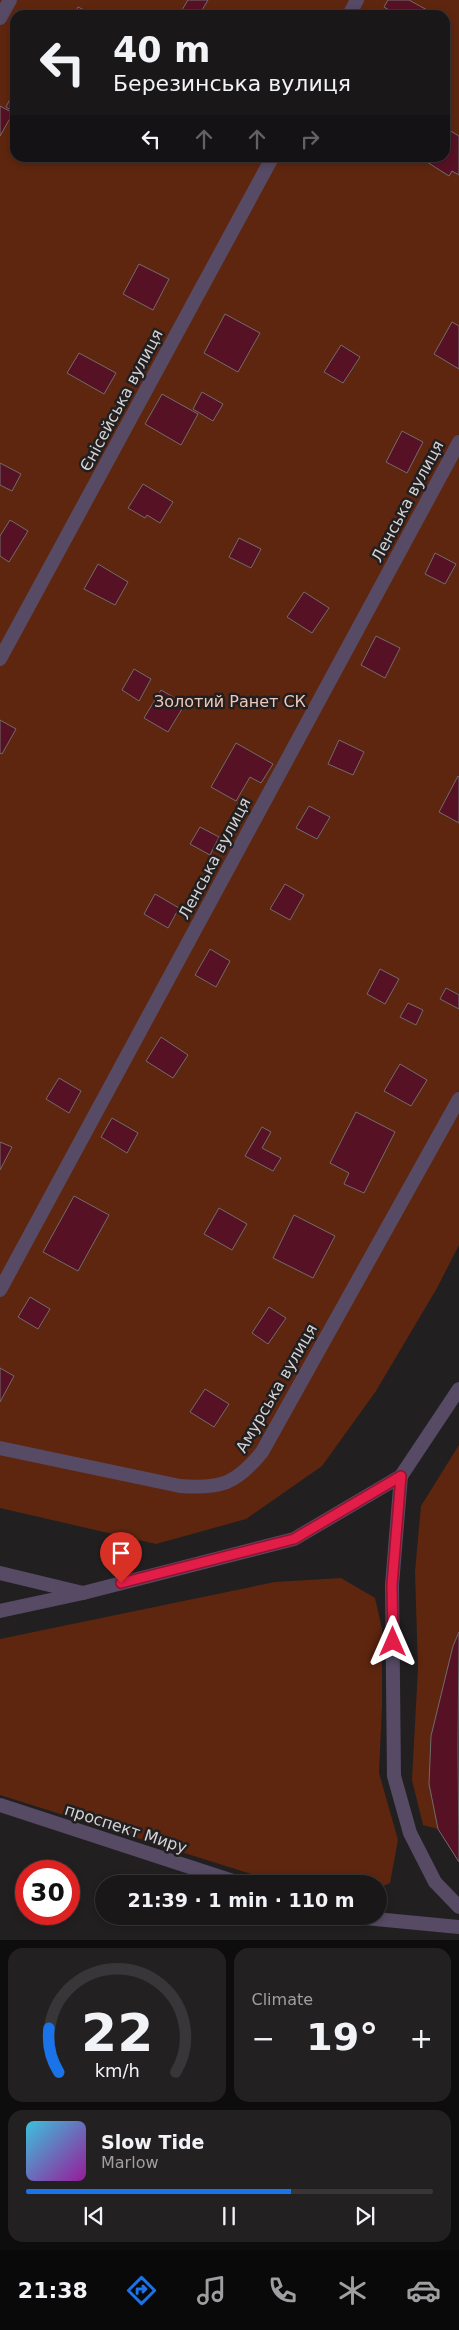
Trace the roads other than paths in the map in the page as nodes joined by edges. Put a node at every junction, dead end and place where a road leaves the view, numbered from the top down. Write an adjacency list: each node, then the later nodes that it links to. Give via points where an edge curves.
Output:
1 (10, 0): 2 (street)
2 (0, 18)
3 (270, 162): 5 (street, Єнісейська вулиця)
4 (459, 442): 7 (street, Ленська вулиця)
5 (0, 659)
6 (459, 1099): 9 (street, Амурська вулиця, via 262,1452 247,1470 227,1483 204,1488)
7 (0, 1290)
8 (459, 1390): 10 (street)
9 (0, 1448)
10 (401, 1476): 12 (street, via 294,1539); 16 (street, via 392,1585 394,1776 410,1833 435,1882)
11 (0, 1573): 12 (street)
12 (83, 1593): 13 (street)
13 (0, 1611)
14 (0, 1805): 15 (street, проспект Миру)
15 (214, 1875)
16 (459, 1907)
17 (387, 1920): 18 (street)
18 (459, 1927)

